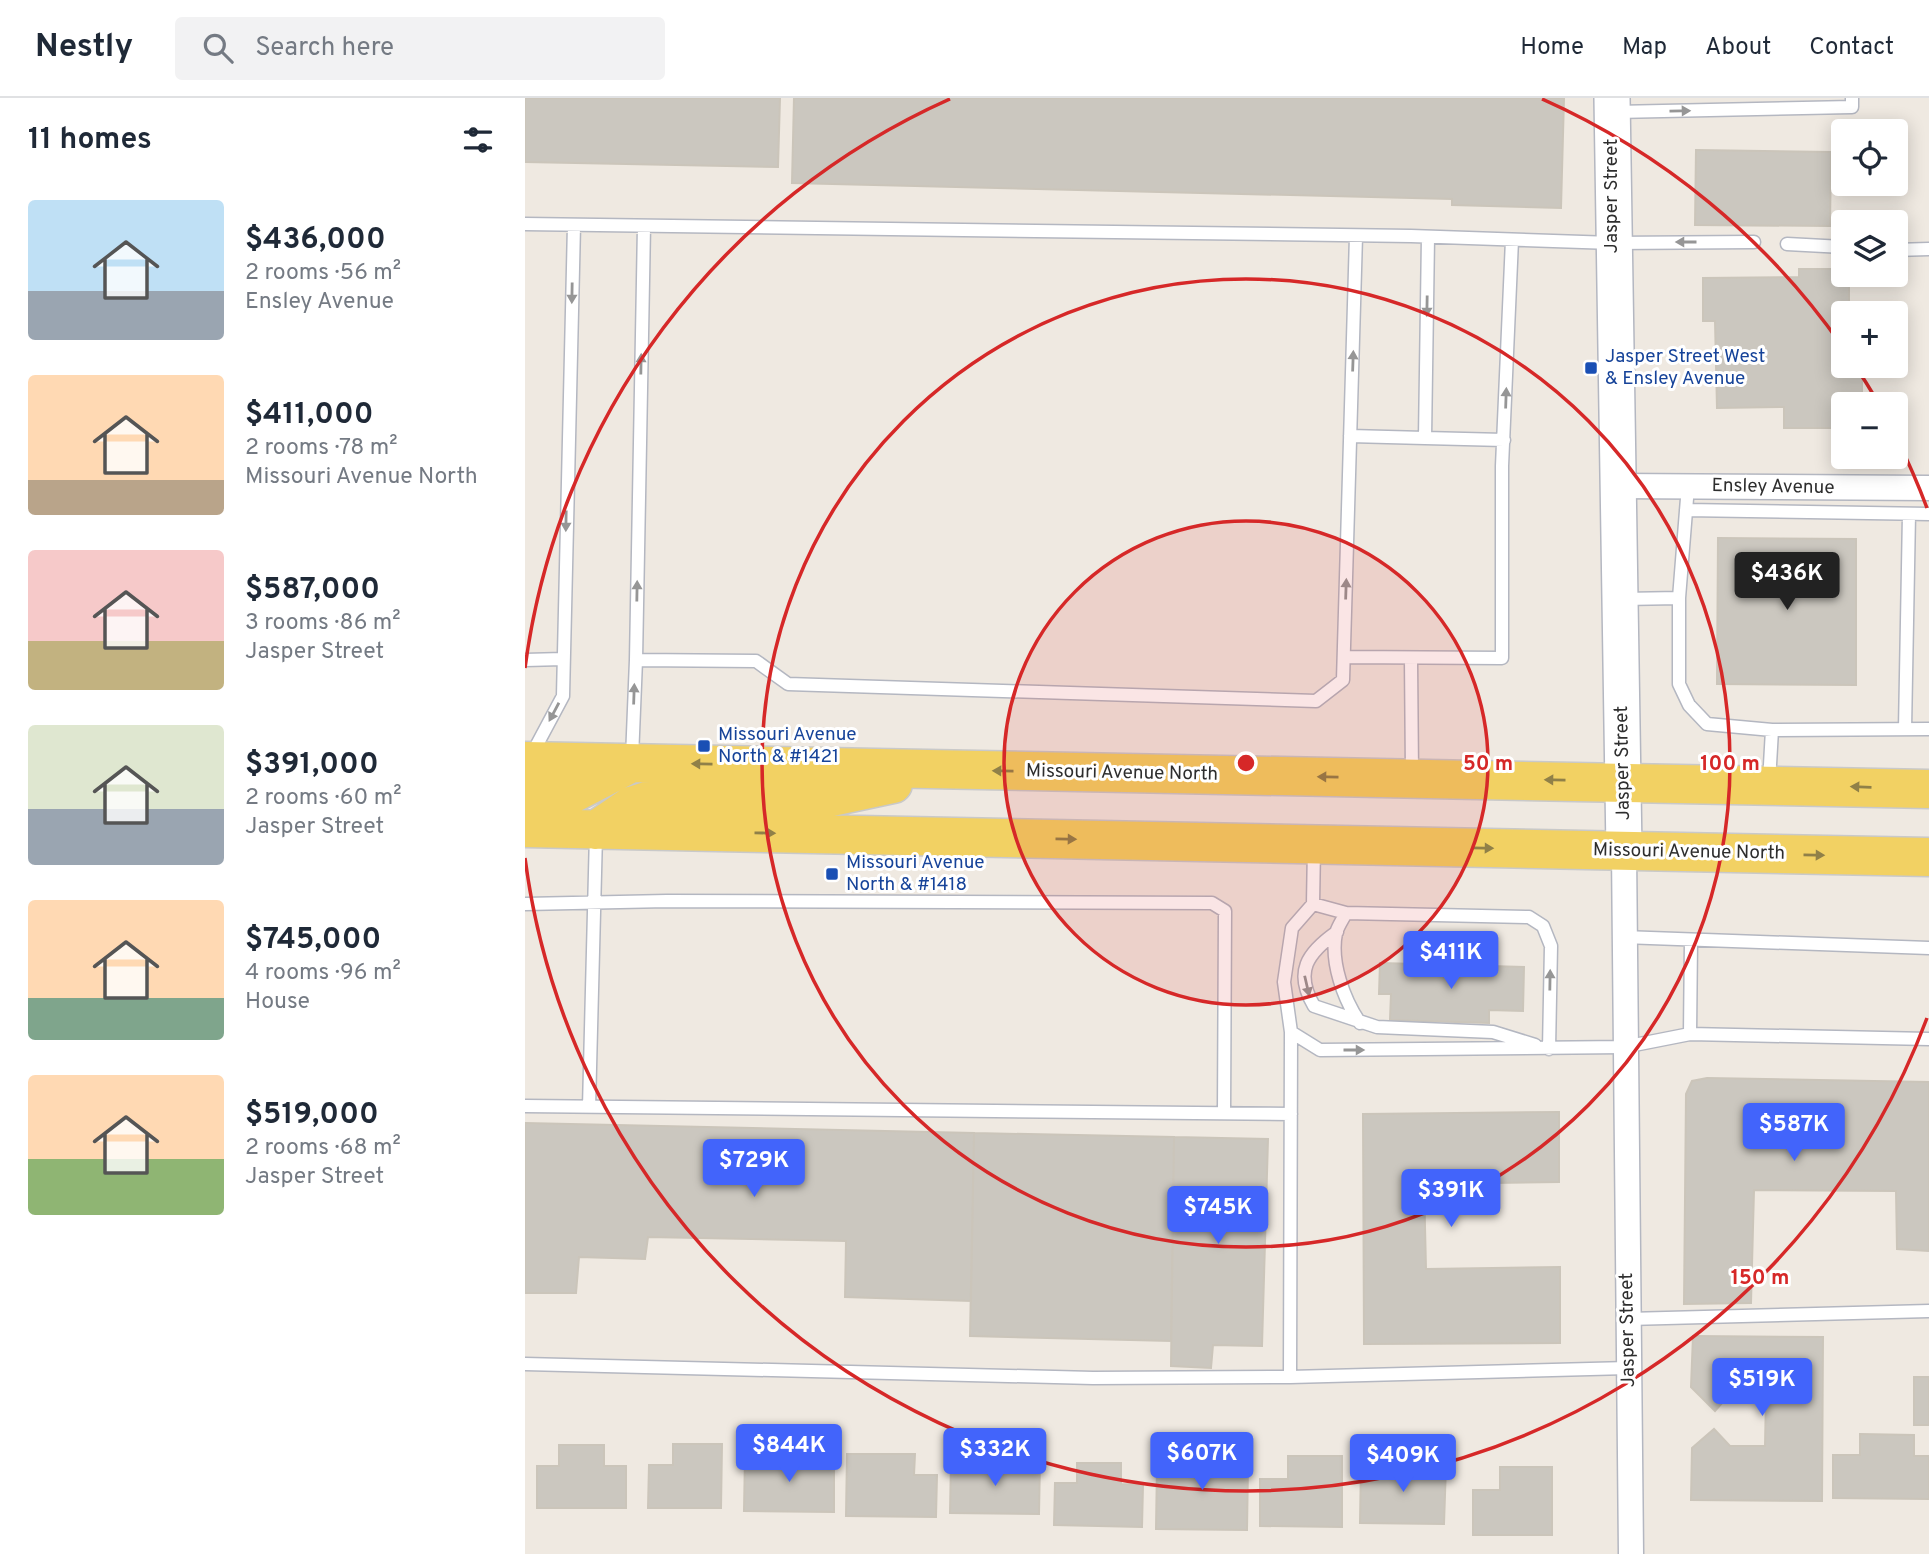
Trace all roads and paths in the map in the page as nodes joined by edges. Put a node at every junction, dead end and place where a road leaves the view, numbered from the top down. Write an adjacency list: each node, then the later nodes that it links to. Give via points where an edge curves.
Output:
1 (1852, 103): 2 (lane, one-way to 1)
2 (1612, 105): 10 (street, Jasper Street)
3 (525, 224): 4 (lane)
4 (574, 225): 5 (lane); 26 (lane, one-way to 26)
5 (643, 226): 6 (lane); 29 (lane, one-way to 5)
6 (1356, 236): 7 (lane); 15 (lane, one-way to 6)
7 (1428, 237): 8 (lane); 16 (lane, one-way to 16)
8 (1512, 240): 10 (lane); 17 (lane, one-way to 8)
9 (1754, 242): 10 (lane, one-way to 10)
10 (1612, 243): 18 (street, Jasper Street)
11 (1787, 244): 12 (lane)
12 (1831, 246)
13 (1929, 249): 14 (lane)
14 (1908, 250)
15 (1350, 436): 16 (lane); 25 (lane, one-way to 15)
16 (1425, 438): 17 (lane)
17 (1504, 440): 27 (lane, via 1502,658)
18 (1616, 486): 20 (street, Ensley Avenue); 24 (street, Jasper Street)
19 (1929, 488): 20 (street, Ensley Avenue)
20 (1687, 498): 21 (lane); 23 (lane)
21 (1909, 514): 22 (lane); 30 (lane)
22 (1929, 514)
23 (1679, 598): 24 (lane); 32 (lane, via 1679,684 1689,705 1707,724)
24 (1619, 599): 37 (street, Jasper Street)
25 (1344, 657): 27 (lane); 29 (lane, via 1343,680 1316,701 788,684 756,661)
26 (563, 659): 28 (lane); 35 (lane, one-way to 35, via 563,696)
27 (1411, 659): 36 (lane)
28 (525, 660)
29 (635, 660): 33 (lane, one-way to 29)
30 (1905, 729): 31 (lane); 32 (lane)
31 (1929, 729)
32 (1772, 730): 38 (lane)
33 (632, 762): 34 (main road, Missouri Avenue North, one-way to 33); 35 (main road, via 572,794)
34 (957, 770): 36 (main road, Missouri Avenue North, one-way to 34); 41 (main road, via 832,797 660,797 631,806)
35 (526, 772)
36 (1412, 778): 37 (main road, Missouri Avenue North, one-way to 36)
37 (1624, 781): 38 (main road, Missouri Avenue North); 43 (street, Jasper Street)
38 (1769, 785): 39 (main road, Missouri Avenue North, one-way to 38)
39 (1929, 789)
40 (525, 828): 41 (main road, Missouri Avenue North)
41 (596, 830): 42 (main road, Missouri Avenue North, one-way to 42); 47 (lane)
42 (1314, 844): 43 (main road, Missouri Avenue North, one-way to 43); 46 (lane)
43 (1624, 851): 44 (main road, Missouri Avenue North, one-way to 44); 50 (street, Jasper Street)
44 (1929, 857)
45 (525, 904): 47 (lane)
46 (1313, 904): 48 (lane); 54 (lane, via 1293,928 1284,982)
47 (594, 905): 60 (lane); 61 (lane, via 667,901 1212,903 1225,911)
48 (1346, 913): 49 (lane); 58 (lane, one-way to 48, via 1551,946 1543,926 1529,917)
49 (1336, 932): 53 (lane, via 1347,1005); 53 (lane, one-way to 53, via 1316,947 1307,962 1306,992 1314,1006)
50 (1623, 937): 51 (lane); 57 (street, Jasper Street)
51 (1691, 941): 52 (lane); 55 (lane)
52 (1929, 947)
53 (1360, 1023): 58 (lane, via 1493,1032)
54 (1291, 1032): 58 (lane, one-way to 58, via 1320,1050); 62 (lane)
55 (1690, 1034): 56 (lane); 57 (lane)
56 (1929, 1039)
57 (1624, 1047): 58 (lane); 64 (street, Jasper Street)
58 (1549, 1049)
59 (525, 1106): 60 (lane)
60 (589, 1107): 61 (lane)
61 (1224, 1113): 62 (lane)
62 (1291, 1114): 67 (lane)
63 (1929, 1311): 64 (lane)
64 (1628, 1319): 66 (street, Jasper Street)
65 (525, 1364): 67 (lane, via 1093,1378)
66 (1629, 1368): 67 (lane); 68 (street, Jasper Street)
67 (1290, 1377)
68 (1631, 1554)

